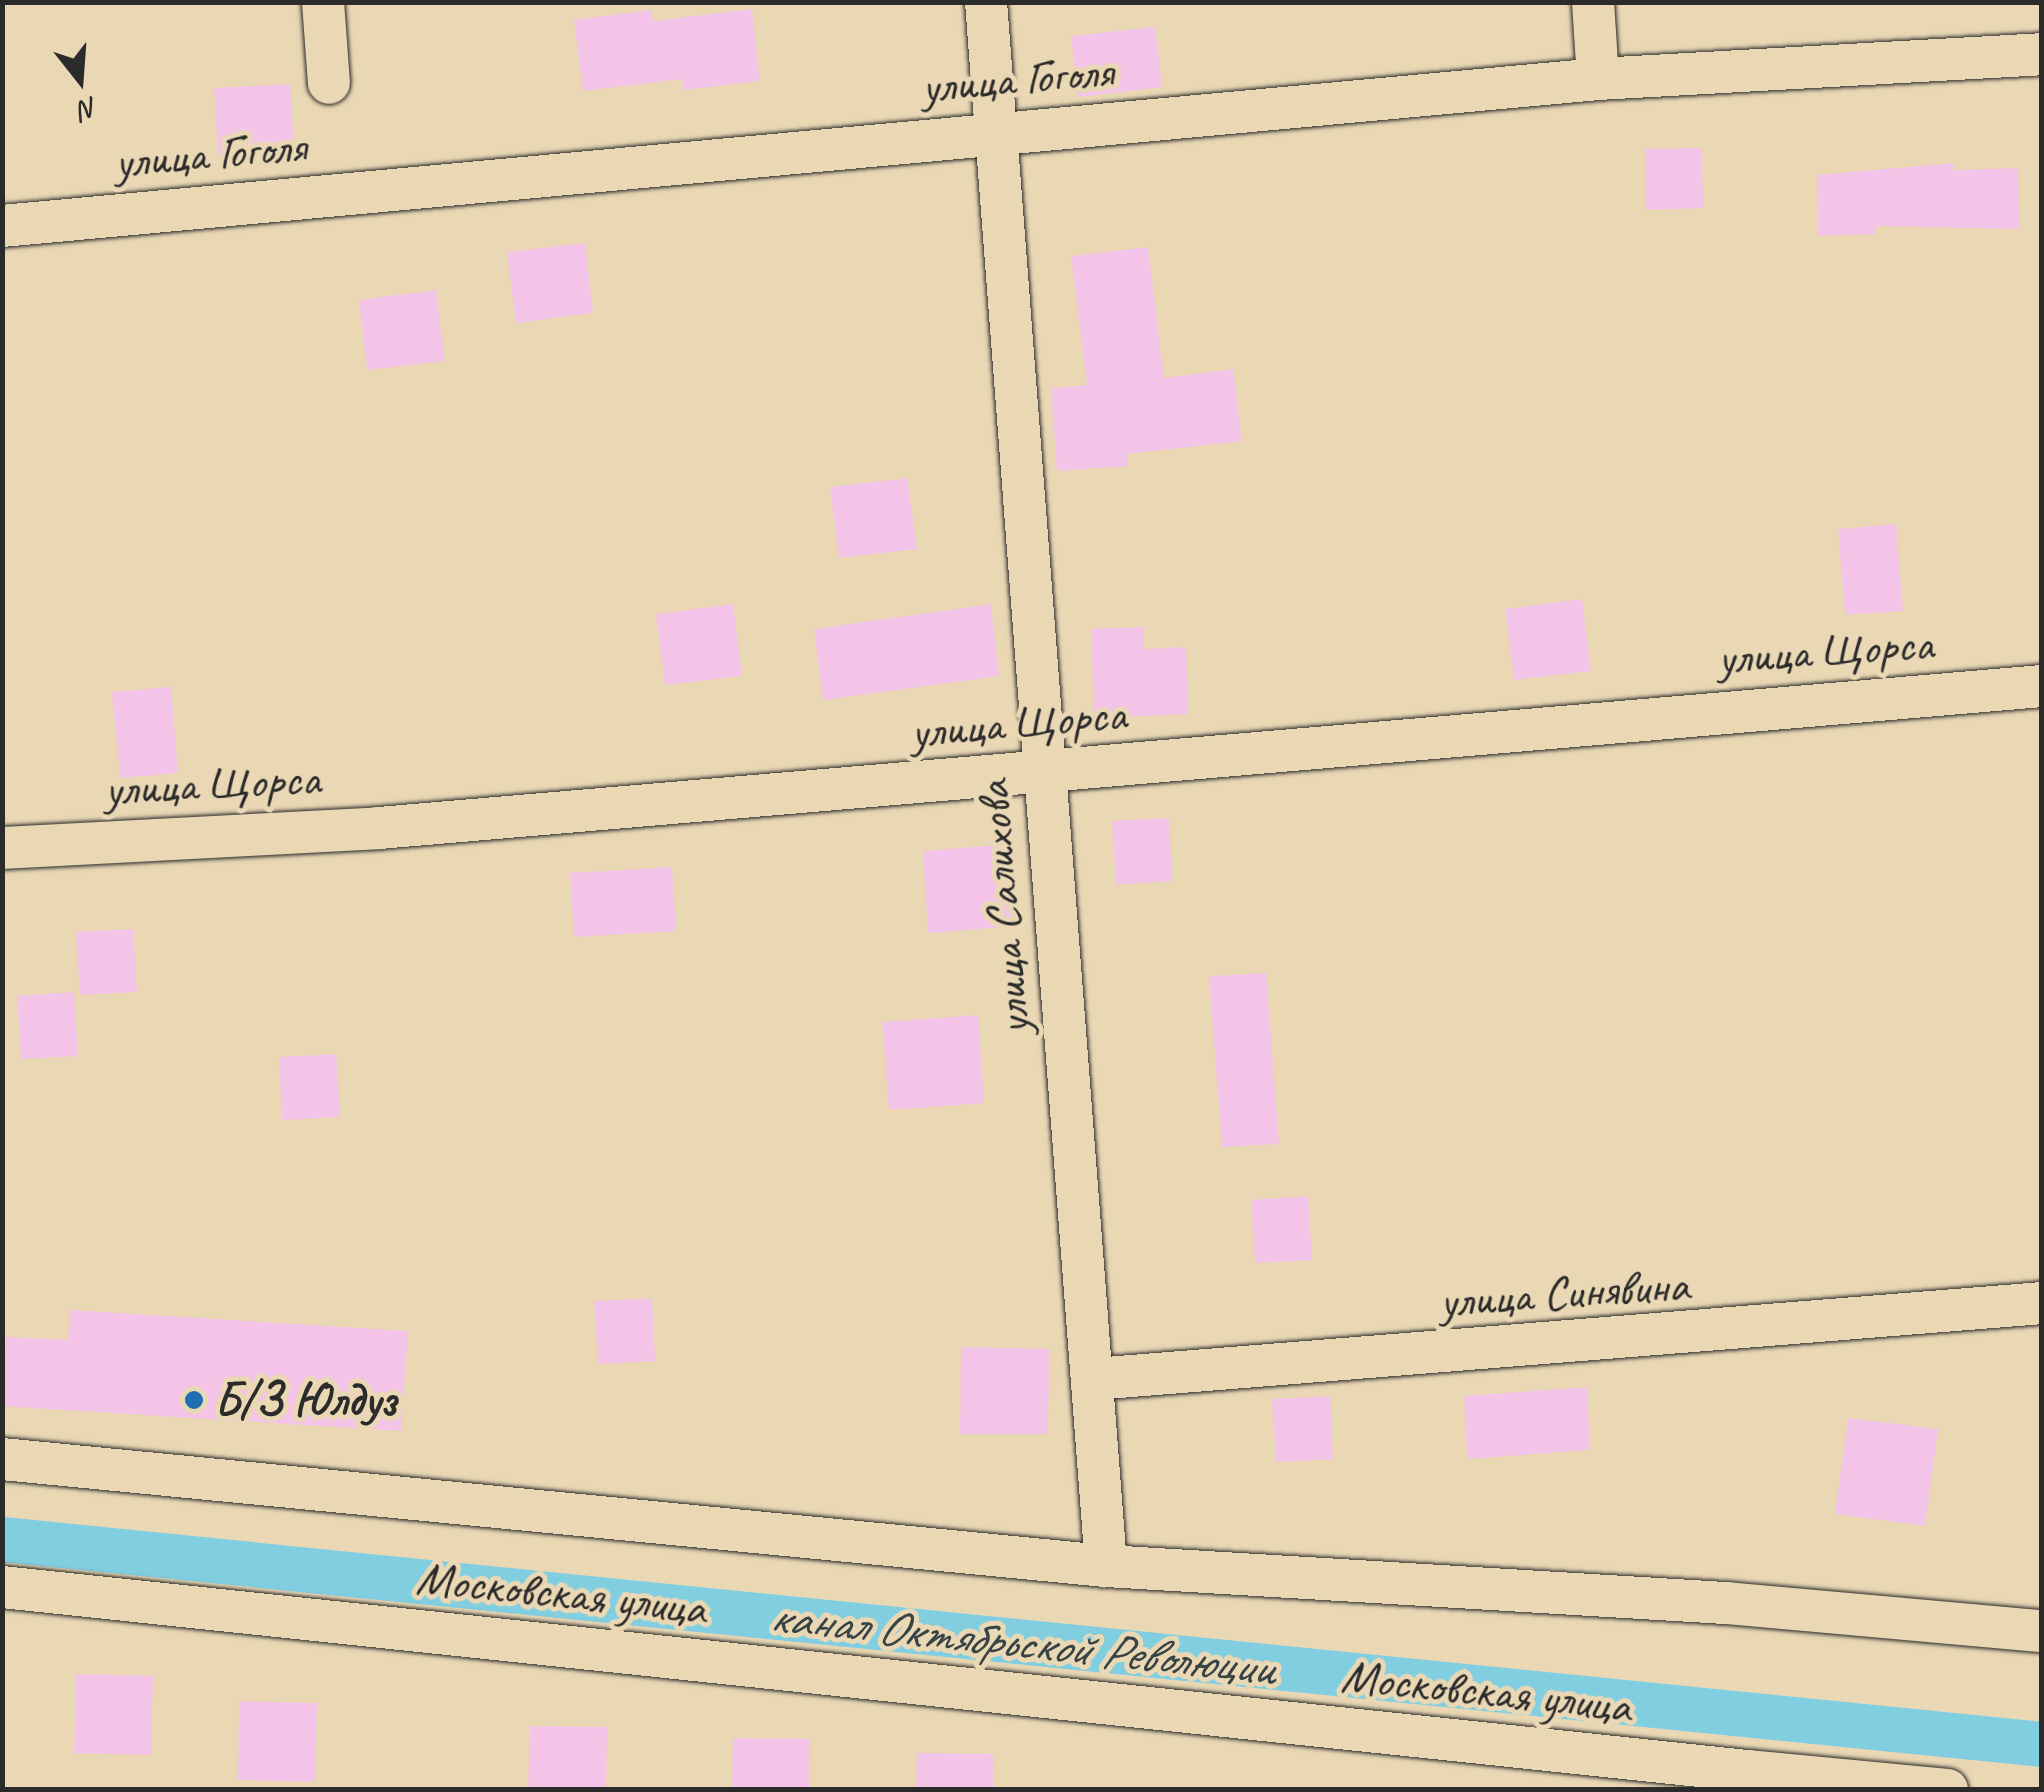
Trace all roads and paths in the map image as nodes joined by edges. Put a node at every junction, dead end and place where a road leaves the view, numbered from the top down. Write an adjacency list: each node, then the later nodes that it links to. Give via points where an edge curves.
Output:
1 (323, 2): 6 (street)
2 (986, 2): 7 (street, улица Салихова)
3 (1592, 2): 5 (street)
4 (2042, 54): 5 (street, улица Гоголя)
5 (1598, 79): 7 (street, улица Гоголя)
6 (328, 83)
7 (998, 134): 8 (street, улица Гоголя); 10 (street, улица Салихова)
8 (2, 226)
9 (2042, 686): 10 (street, улица Щорса)
10 (1045, 774): 11 (street, улица Щорса, via 379,828); 13 (street, улица Салихова)
11 (2, 848)
12 (2042, 1303): 13 (street, улица Синявина)
13 (1094, 1380): 15 (street, улица Салихова)
14 (2, 1459): 15 (street)
15 (1106, 1566): 17 (street, via 1726,1603)
16 (2, 1586): 18 (street, Московская улица)
17 (2042, 1631)
18 (1747, 1780): 19 (street, Московская улица)
19 (1947, 1790)

